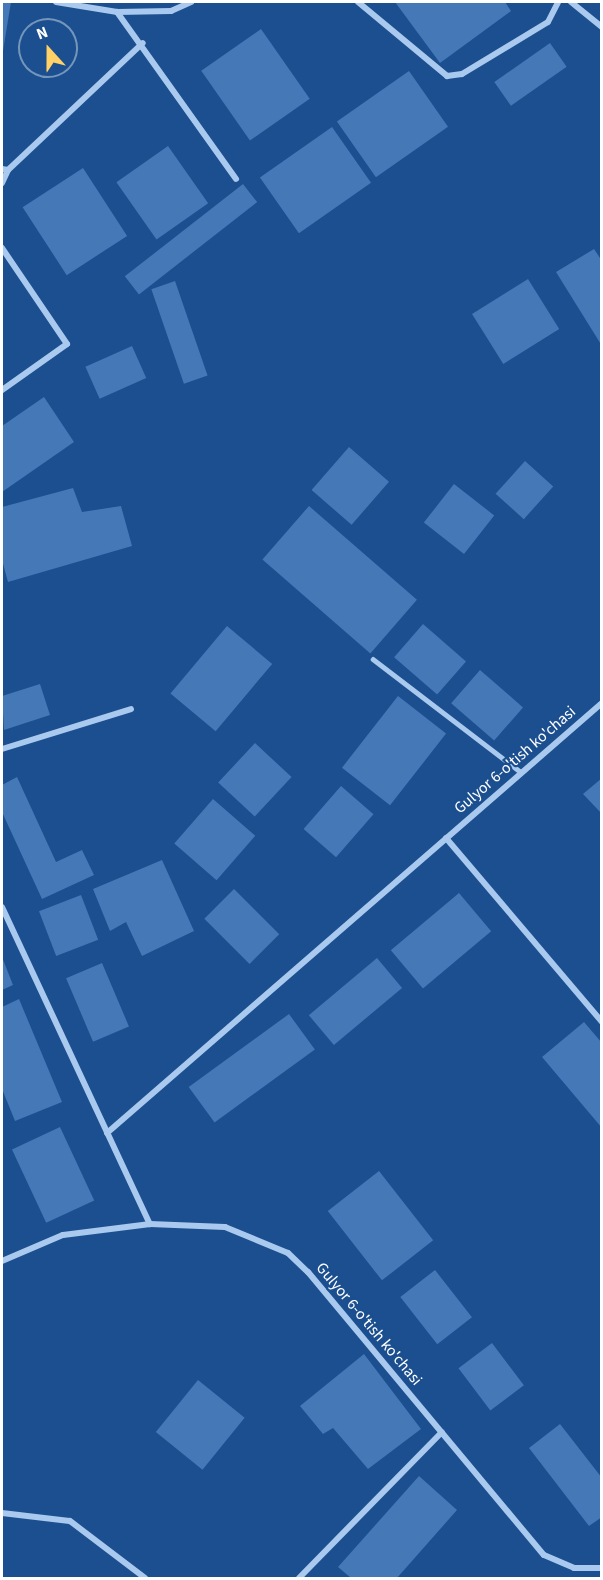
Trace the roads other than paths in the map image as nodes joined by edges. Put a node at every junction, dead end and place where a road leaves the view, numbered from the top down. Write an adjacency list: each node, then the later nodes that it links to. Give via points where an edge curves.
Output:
1 (56, 2): 6 (street)
2 (191, 2): 6 (street, via 171,11)
3 (358, 2): 4 (street, via 447,76 462,74 548,22)
4 (558, 2)
5 (571, 2): 7 (street)
6 (117, 12): 8 (street)
7 (602, 27)
8 (143, 44): 9 (street); 10 (street)
9 (5, 170): 11 (street)
10 (237, 179)
11 (2, 183)
12 (2, 248): 13 (street, via 68,344)
13 (2, 390)
14 (373, 659): 18 (lane)
15 (602, 703): 18 (street, Gulyor 6-o'tish ko'chasi)
16 (131, 709): 17 (street)
17 (2, 749)
18 (521, 772): 19 (street, Gulyor 6-o'tish ko'chasi)
19 (446, 838): 21 (street); 22 (street, Gulyor 6-o'tish ko'chasi)
20 (2, 907): 22 (street)
21 (602, 1022)
22 (106, 1133): 23 (street)
23 (150, 1224): 24 (street, Gulyor 6-o'tish ko'chasi, via 63,1235); 25 (street, Gulyor 6-o'tish ko'chasi, via 225,1227 288,1253)
24 (2, 1261)
25 (442, 1432): 27 (street, Gulyor 6-o'tish ko'chasi, via 544,1555 573,1568); 29 (street)
26 (2, 1513): 28 (street, via 70,1521)
27 (602, 1568)
28 (145, 1578)
29 (299, 1578)

